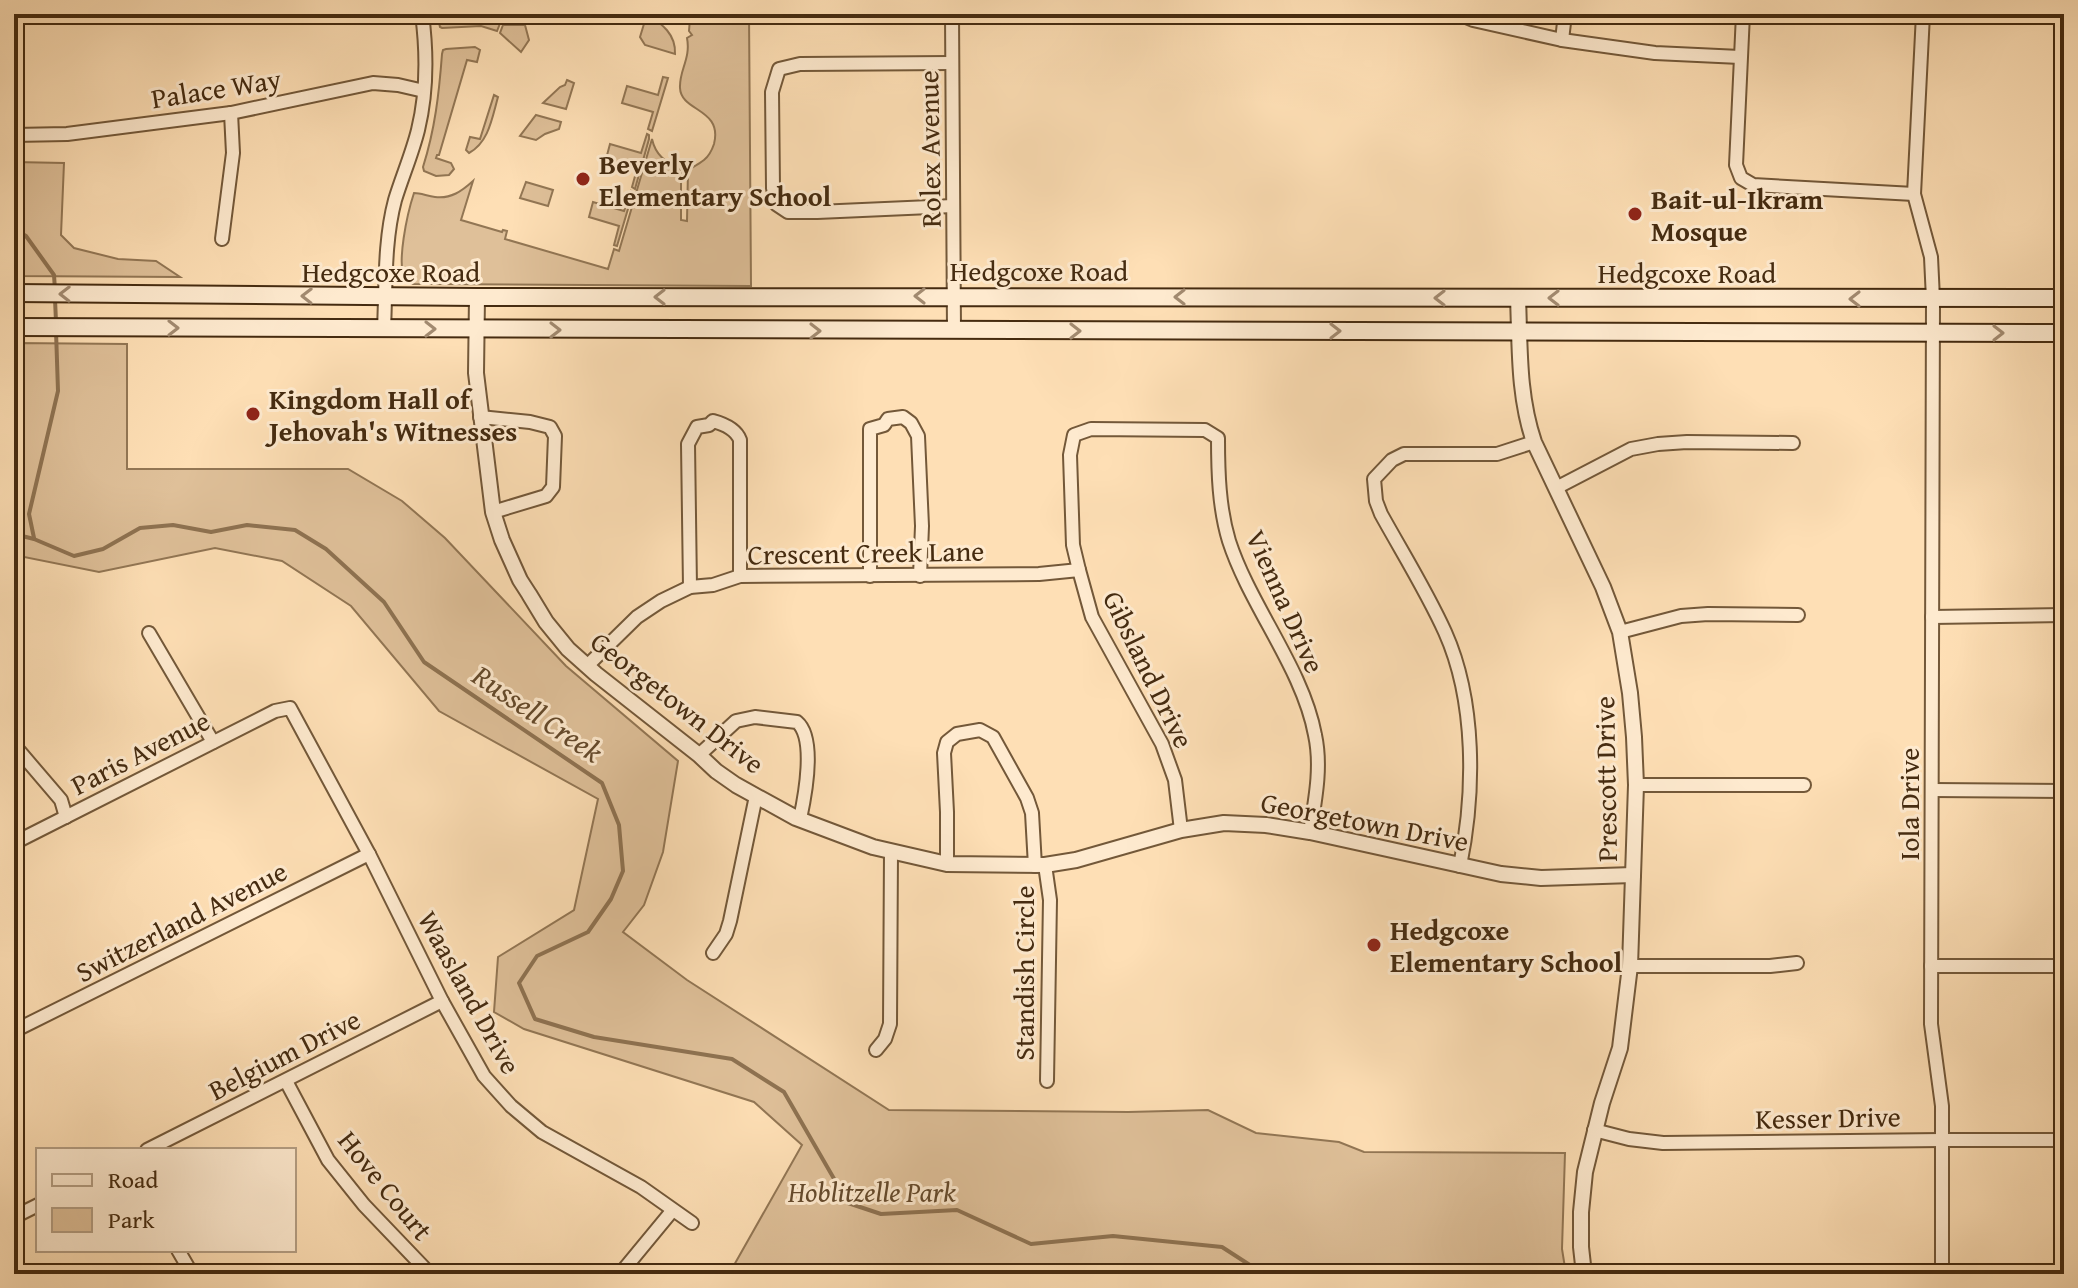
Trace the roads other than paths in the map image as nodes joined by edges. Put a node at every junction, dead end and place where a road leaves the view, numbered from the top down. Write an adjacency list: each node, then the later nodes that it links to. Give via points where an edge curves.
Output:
1 (422, 14): 10 (street)
2 (952, 14): 9 (street, Rolex Avenue)
3 (1459, 14): 7 (street)
4 (1565, 14): 7 (street)
5 (1743, 14): 8 (street)
6 (1923, 14): 13 (street, Iola Drive)
7 (1562, 40): 8 (street, via 1655,53)
8 (1740, 57): 13 (street, via 1736,165 1746,183)
9 (952, 63): 14 (street, Rolex Avenue); 14 (street, via 800,64 779,69 772,92 773,188 776,204 788,212)
10 (424, 91): 11 (street, Palace Way, via 373,83); 18 (street, via 419,129 395,201)
11 (231, 113): 12 (street, Palace Way, via 67,134); 15 (street, via 233,153)
12 (14, 135)
13 (1914, 194): 22 (street, Iola Drive, via 1931,257)
14 (953, 206): 17 (street, Rolex Avenue)
15 (222, 239)
16 (14, 293): 18 (main road, Hedgcoxe Road, one-way to 16)
17 (954, 296): 19 (main road, Hedgcoxe Road, one-way to 19); 20 (main road, Hedgcoxe Road, one-way to 17); 26 (street, Rolex Avenue)
18 (385, 297): 19 (main road, Hedgcoxe Road); 24 (street)
19 (477, 297): 25 (street, Georgetown Drive)
20 (1518, 298): 22 (main road, Hedgcoxe Road, one-way to 20); 27 (street, Prescott Drive)
21 (2064, 298): 22 (main road, Hedgcoxe Road)
22 (1933, 299): 28 (street, Iola Drive)
23 (14, 327): 24 (main road, Hedgcoxe Road, one-way to 24)
24 (384, 329): 25 (main road, Hedgcoxe Road, one-way to 25)
25 (477, 330): 26 (main road, Hedgcoxe Road, one-way to 26); 30 (street, Georgetown Drive)
26 (954, 331): 27 (main road, Hedgcoxe Road, one-way to 27)
27 (1519, 331): 28 (main road, Hedgcoxe Road); 32 (street, Prescott Drive, via 1521,387)
28 (1933, 333): 29 (main road, Hedgcoxe Road, one-way to 29); 43 (street, Iola Drive)
29 (2064, 333)
30 (480, 417): 35 (street, Georgetown Drive); 35 (street, via 535,423 550,427 555,436 553,487 546,496)
31 (1074, 435): 36 (street, Gibsland Drive, via 1073,545); 59 (street, Vienna Drive, via 1091,429 1205,430 1218,438 1230,541 1297,683 1316,737 1318,772)
32 (1534, 442): 34 (street, Prescott Drive); 65 (street, via 1497,454 1404,454 1374,479 1381,514 1445,631 1458,668 1470,750 1468,820)
33 (1793, 443): 34 (street, via 1687,442 1631,449)
34 (1556, 488): 44 (street, Prescott Drive)
35 (493, 512): 46 (street, Georgetown Drive, via 520,580 546,622)
36 (1079, 570): 39 (street, Crescent Creek Lane); 58 (street, Gibsland Drive, via 1092,617 1162,744 1175,780)
37 (740, 576): 38 (street, Crescent Creek Lane); 40 (street, Crescent Creek Lane); 40 (street, via 740,440 713,421 697,427 688,444)
38 (870, 576): 39 (street, Crescent Creek Lane); 39 (street, via 870,429 895,417 911,423 918,436)
39 (920, 576)
40 (690, 587): 46 (street, Crescent Creek Lane, via 637,617)
41 (1798, 615): 44 (street, via 1681,616)
42 (2064, 615): 43 (street)
43 (1932, 617): 53 (street, Iola Drive)
44 (1620, 632): 51 (street, Prescott Drive)
45 (149, 633): 48 (street)
46 (587, 666): 50 (street, Georgetown Drive)
47 (290, 708): 48 (street, Paris Avenue); 62 (street, Waasland Drive)
48 (213, 742): 56 (street, Paris Avenue)
49 (14, 745): 56 (street, via 61,800)
50 (699, 755): 55 (street, Georgetown Drive); 57 (street, via 736,721 755,717 797,722 807,743)
51 (1636, 785): 52 (street); 66 (street, Prescott Drive)
52 (1804, 785)
53 (1932, 790): 54 (street); 70 (street, Iola Drive)
54 (2064, 791)
55 (756, 796): 57 (street, Georgetown Drive); 67 (street, via 730,921)
56 (66, 817): 60 (street, Paris Avenue)
57 (800, 819): 61 (street, Georgetown Drive)
58 (1181, 830): 59 (street, Georgetown Drive, via 1224,823); 64 (street, Georgetown Drive)
59 (1310, 832): 65 (street, Georgetown Drive)
60 (14, 843)
61 (891, 852): 63 (street, Georgetown Drive); 74 (street, via 890,1024)
62 (369, 854): 72 (street, Waasland Drive); 73 (street, Switzerland Avenue)
63 (947, 864): 64 (street, Georgetown Drive); 64 (street, Standish Circle, via 944,753 957,734 980,730 993,737 1027,798)
64 (1040, 866): 76 (street, Standish Circle, via 1050,900)
65 (1460, 866): 66 (street, Georgetown Drive, via 1541,878)
66 (1633, 875): 69 (street, Prescott Drive)
67 (713, 953)
68 (1797, 963): 69 (street)
69 (1630, 966): 77 (street, Prescott Drive, via 1620,1048)
70 (1931, 966): 71 (street); 78 (street, Iola Drive)
71 (2064, 966)
72 (442, 1001): 75 (street, Belgium Drive); 82 (street, Waasland Drive, via 484,1076 511,1106 542,1132 641,1187)
73 (14, 1031)
74 (876, 1050)
75 (286, 1081): 80 (street, Belgium Drive); 87 (street, Hove Court, via 328,1160)
76 (1047, 1081)
77 (1594, 1130): 78 (street, Kesser Drive, via 1663,1143); 89 (street, Prescott Drive, via 1581,1212)
78 (1942, 1140): 79 (street, Kesser Drive); 90 (street, Iola Drive)
79 (2064, 1140)
80 (151, 1148)
81 (36, 1206): 83 (street)
82 (672, 1211): 84 (street, Waasland Drive); 88 (street)
83 (14, 1217)
84 (692, 1223)
85 (179, 1252): 86 (street)
86 (192, 1274)
87 (430, 1274)
88 (620, 1274)
89 (1584, 1274)
90 (1942, 1274)

